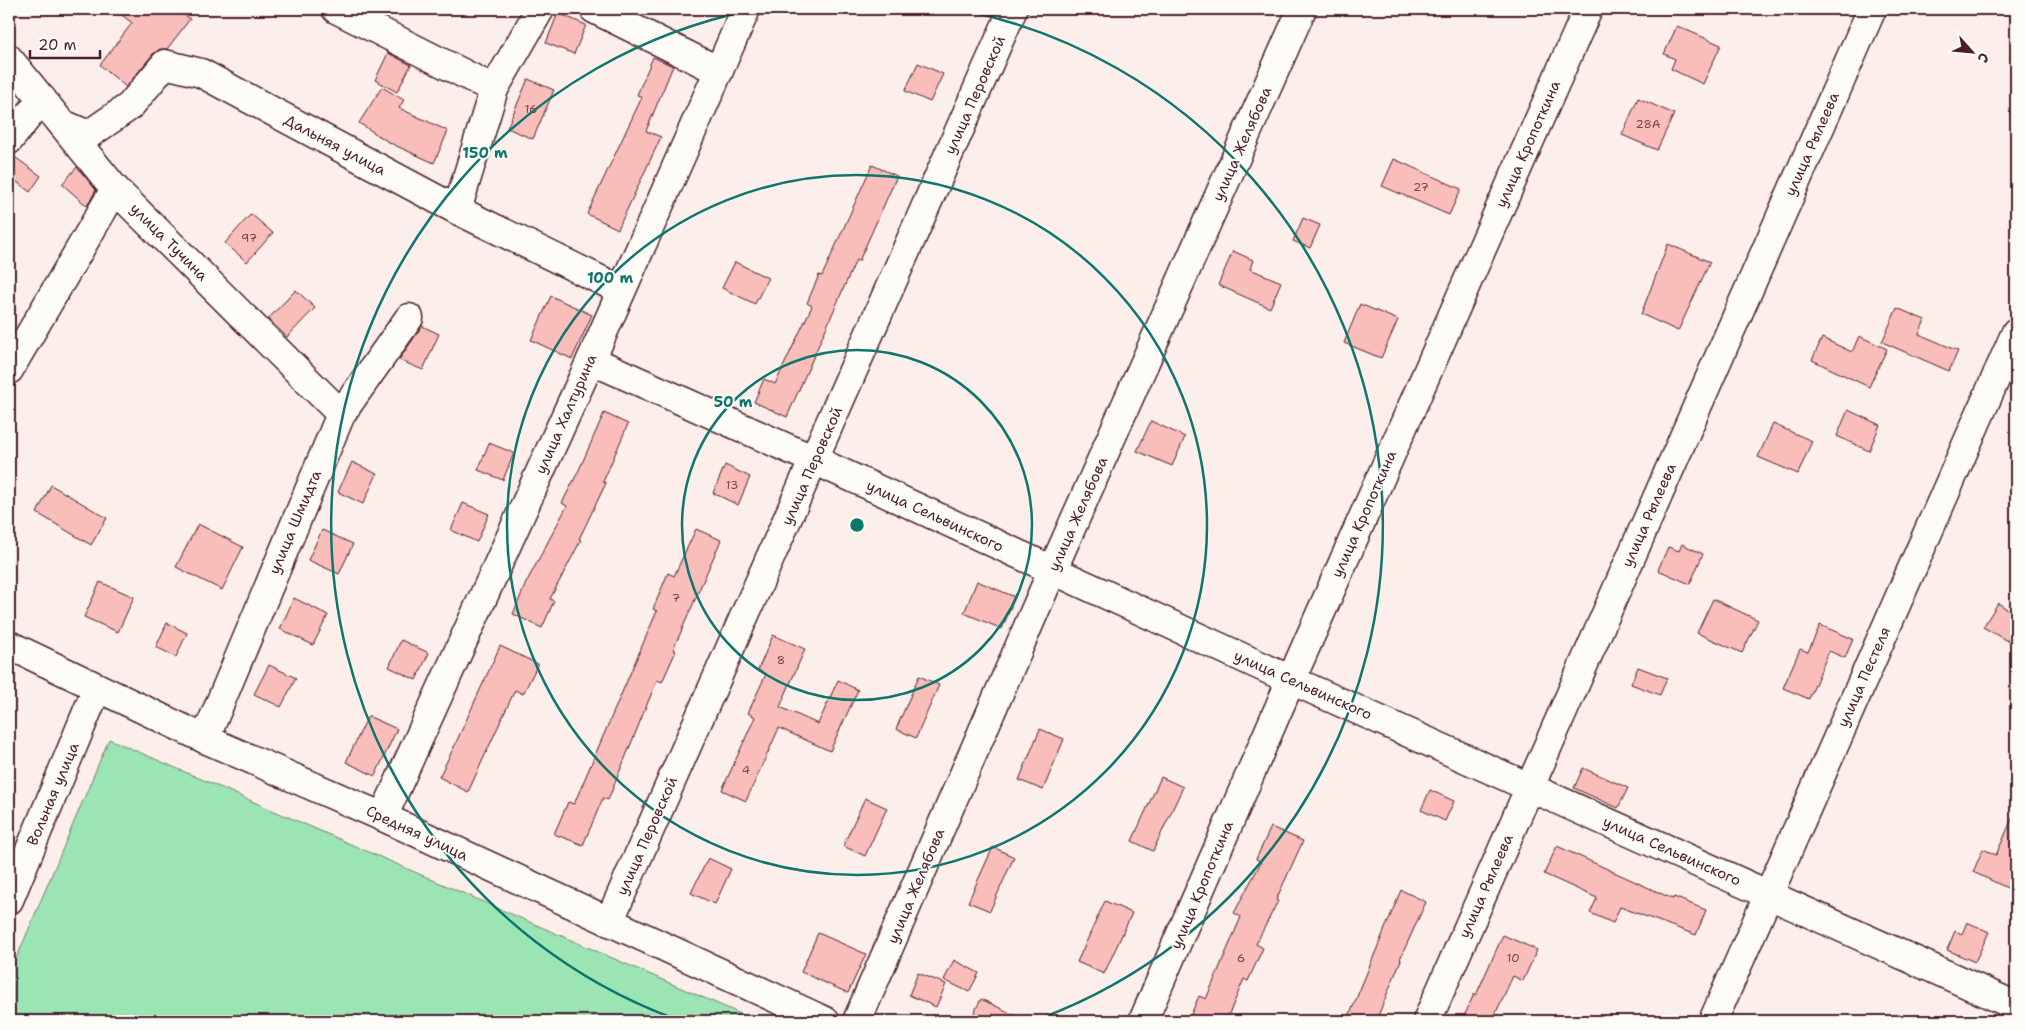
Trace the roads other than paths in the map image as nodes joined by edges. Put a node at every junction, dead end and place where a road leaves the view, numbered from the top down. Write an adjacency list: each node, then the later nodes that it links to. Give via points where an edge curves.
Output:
1 (336, 9): 11 (street)
2 (540, 9): 11 (street)
3 (594, 9): 10 (street)
4 (746, 9): 10 (street, улица Халтурина)
5 (1014, 9): 23 (street, улица Перовской)
6 (1302, 9): 24 (street, улица Желябова)
7 (1588, 9): 27 (street, улица Кропоткина)
8 (1872, 9): 32 (street, улица Рылеева)
9 (9, 59): 12 (street, улица Тучина)
10 (719, 71): 17 (street, улица Халтурина)
11 (494, 89): 16 (street)
12 (42, 99): 13 (street, улица Тучина); 14 (street)
13 (63, 124): 15 (street, улица Тучина); 16 (street, Дальняя улица, via 88,135 130,106 165,64 201,74)
14 (9, 140)
15 (115, 189): 21 (street); 22 (street, улица Тучина)
16 (457, 210): 17 (street, Дальняя улица)
17 (621, 290): 20 (street, улица Халтурина)
18 (409, 318): 22 (street, улица Шмидта)
19 (2016, 332): 34 (street, улица Пестеля)
20 (591, 360): 23 (street, улица Сельвинского); 33 (street, улица Халтурина)
21 (9, 370)
22 (340, 414): 31 (street, улица Шмидта)
23 (814, 460): 24 (street, улица Сельвинского); 36 (street, улица Перовской)
24 (1052, 571): 27 (street, улица Сельвинского); 40 (street, улица Желябова)
25 (9, 645): 26 (street, Средняя улица)
26 (69, 674): 28 (street, Средняя улица); 30 (street, via 78,698)
27 (1290, 680): 32 (street, улица Сельвинского); 41 (street, улица Кропоткина)
28 (97, 688): 29 (street, Средняя улица); 30 (street, Вольная улица)
29 (134, 706): 30 (street, via 103,710); 31 (street, Средняя улица)
30 (78, 734): 35 (street, Вольная улица)
31 (205, 739): 33 (street, Средняя улица)
32 (1529, 786): 34 (street, улица Сельвинского); 42 (street, улица Рылеева)
33 (383, 817): 36 (street, Средняя улица)
34 (1769, 894): 37 (street, улица Сельвинского); 43 (street, улица Пестеля)
35 (9, 900)
36 (609, 922): 39 (street, Средняя улица)
37 (2016, 1006)
38 (2016, 1017): 44 (street)
39 (825, 1021)
40 (858, 1021)
41 (1143, 1021)
42 (1427, 1021)
43 (1713, 1021)
44 (2014, 1021)

